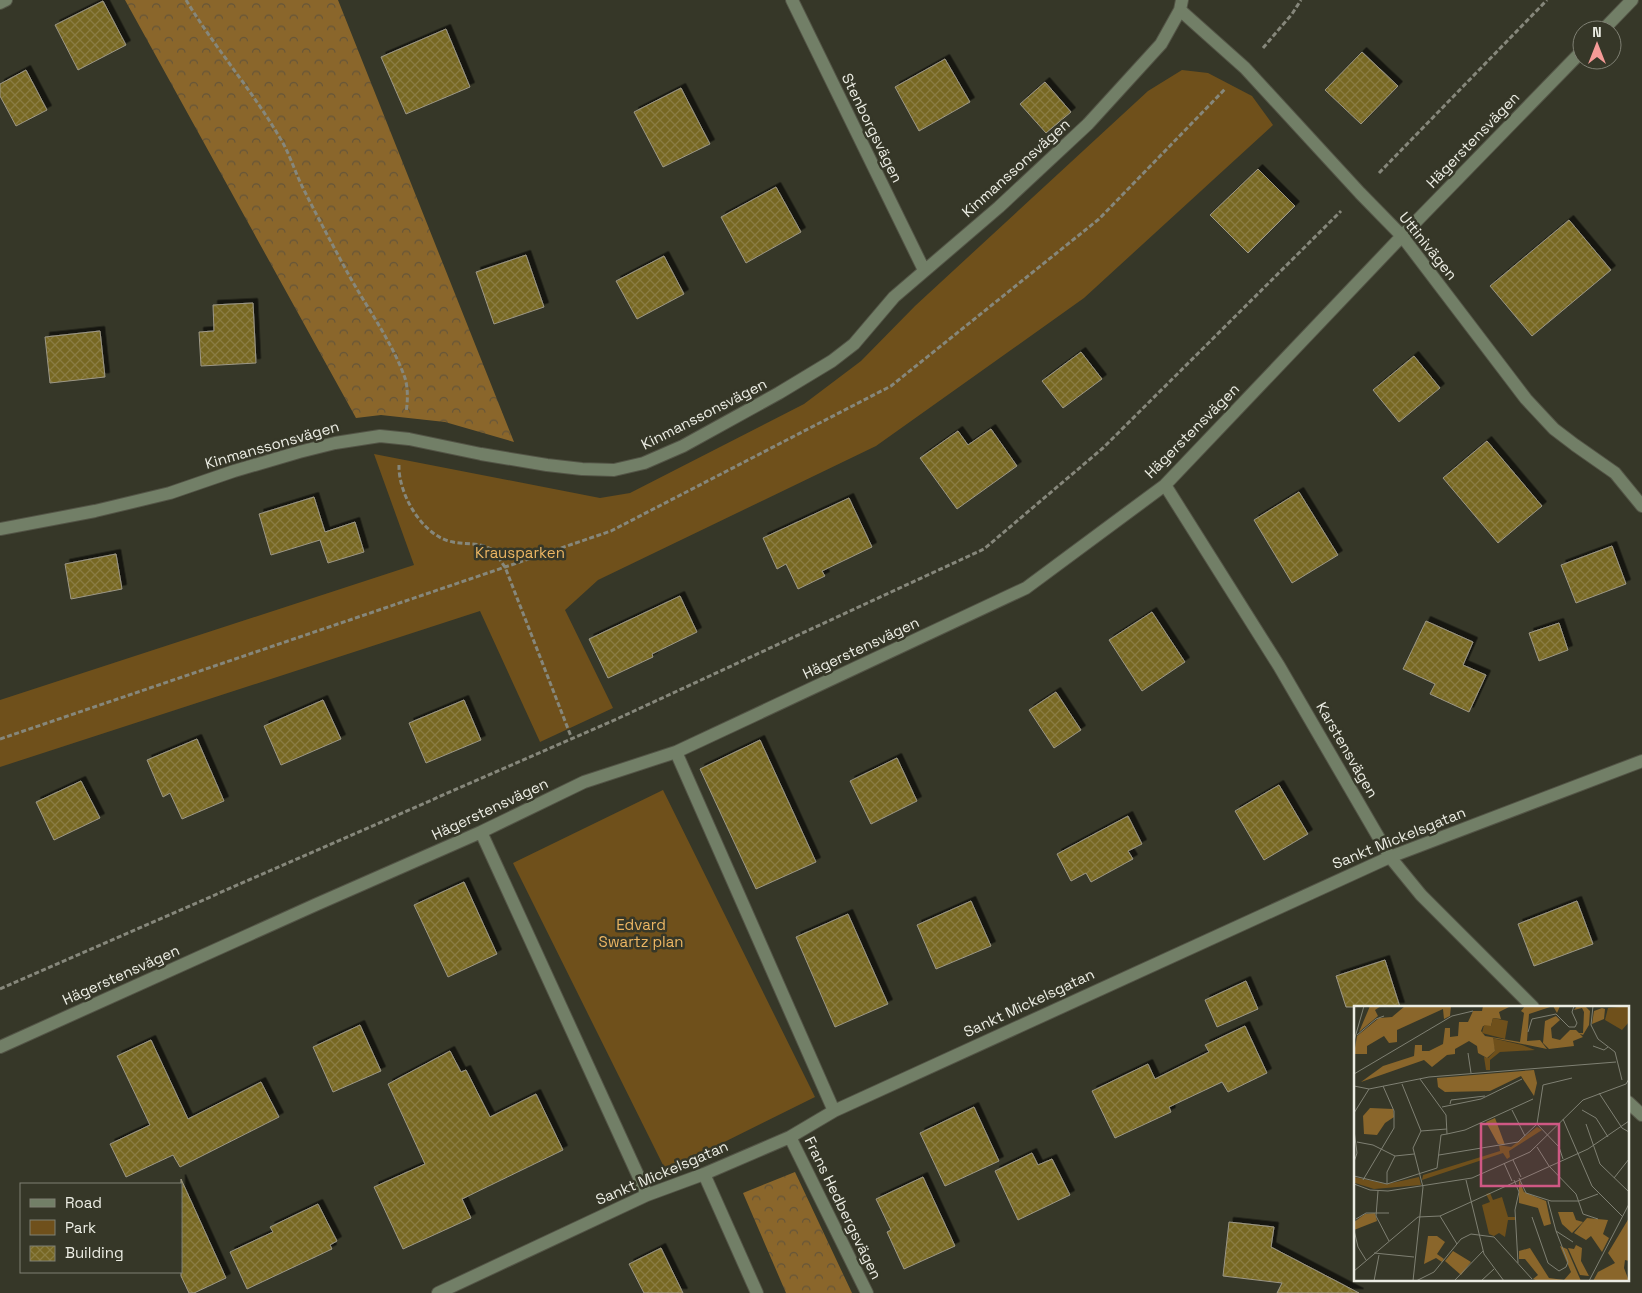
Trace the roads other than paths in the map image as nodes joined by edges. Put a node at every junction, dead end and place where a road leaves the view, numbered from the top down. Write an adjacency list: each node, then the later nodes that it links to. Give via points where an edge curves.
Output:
1 (6, 0): 4 (street)
2 (792, 0): 9 (street, Stenborgsvägen)
3 (1632, 0): 6 (street)
4 (0, 3)
5 (1181, 5): 8 (street, Uttinivägen, via 1246,68); 9 (street, Kinmanssonsvägen, via 1160,44 1088,124 999,207)
6 (1613, 20)
7 (1572, 61): 8 (street, Hägerstensvägen)
8 (1402, 236): 10 (street, Hägerstensvägen); 11 (street, Uttinivägen, via 1526,399 1554,429 1615,473)
9 (924, 270): 12 (street, Kinmanssonsvägen, via 894,297 854,344 832,361 724,425 644,463 614,470 582,469 380,436 335,443 170,493)
10 (1165, 485): 13 (street, Hägerstensvägen, via 1026,588); 16 (street, Karstensvägen, via 1279,666)
11 (1642, 506)
12 (0, 529)
13 (676, 752): 15 (street, Hägerstensvägen, via 584,782); 20 (street)
14 (1642, 761): 16 (street, Sankt Mickelsgatan)
15 (482, 832): 18 (street, Hägerstensvägen); 24 (street)
16 (1390, 857): 17 (street, Karstensvägen, via 1421,895); 20 (street, Sankt Mickelsgatan)
17 (1532, 1006)
18 (0, 1047)
19 (1630, 1104): 21 (street)
20 (834, 1111): 22 (street, Sankt Mickelsgatan)
21 (1642, 1115)
22 (790, 1137): 23 (street, Sankt Mickelsgatan); 27 (street, Frans Hedbergsvägen)
23 (704, 1174): 24 (street, Sankt Mickelsgatan); 26 (street)
24 (647, 1195): 25 (street, Sankt Mickelsgatan)
25 (438, 1293)
26 (757, 1293)
27 (868, 1293)

